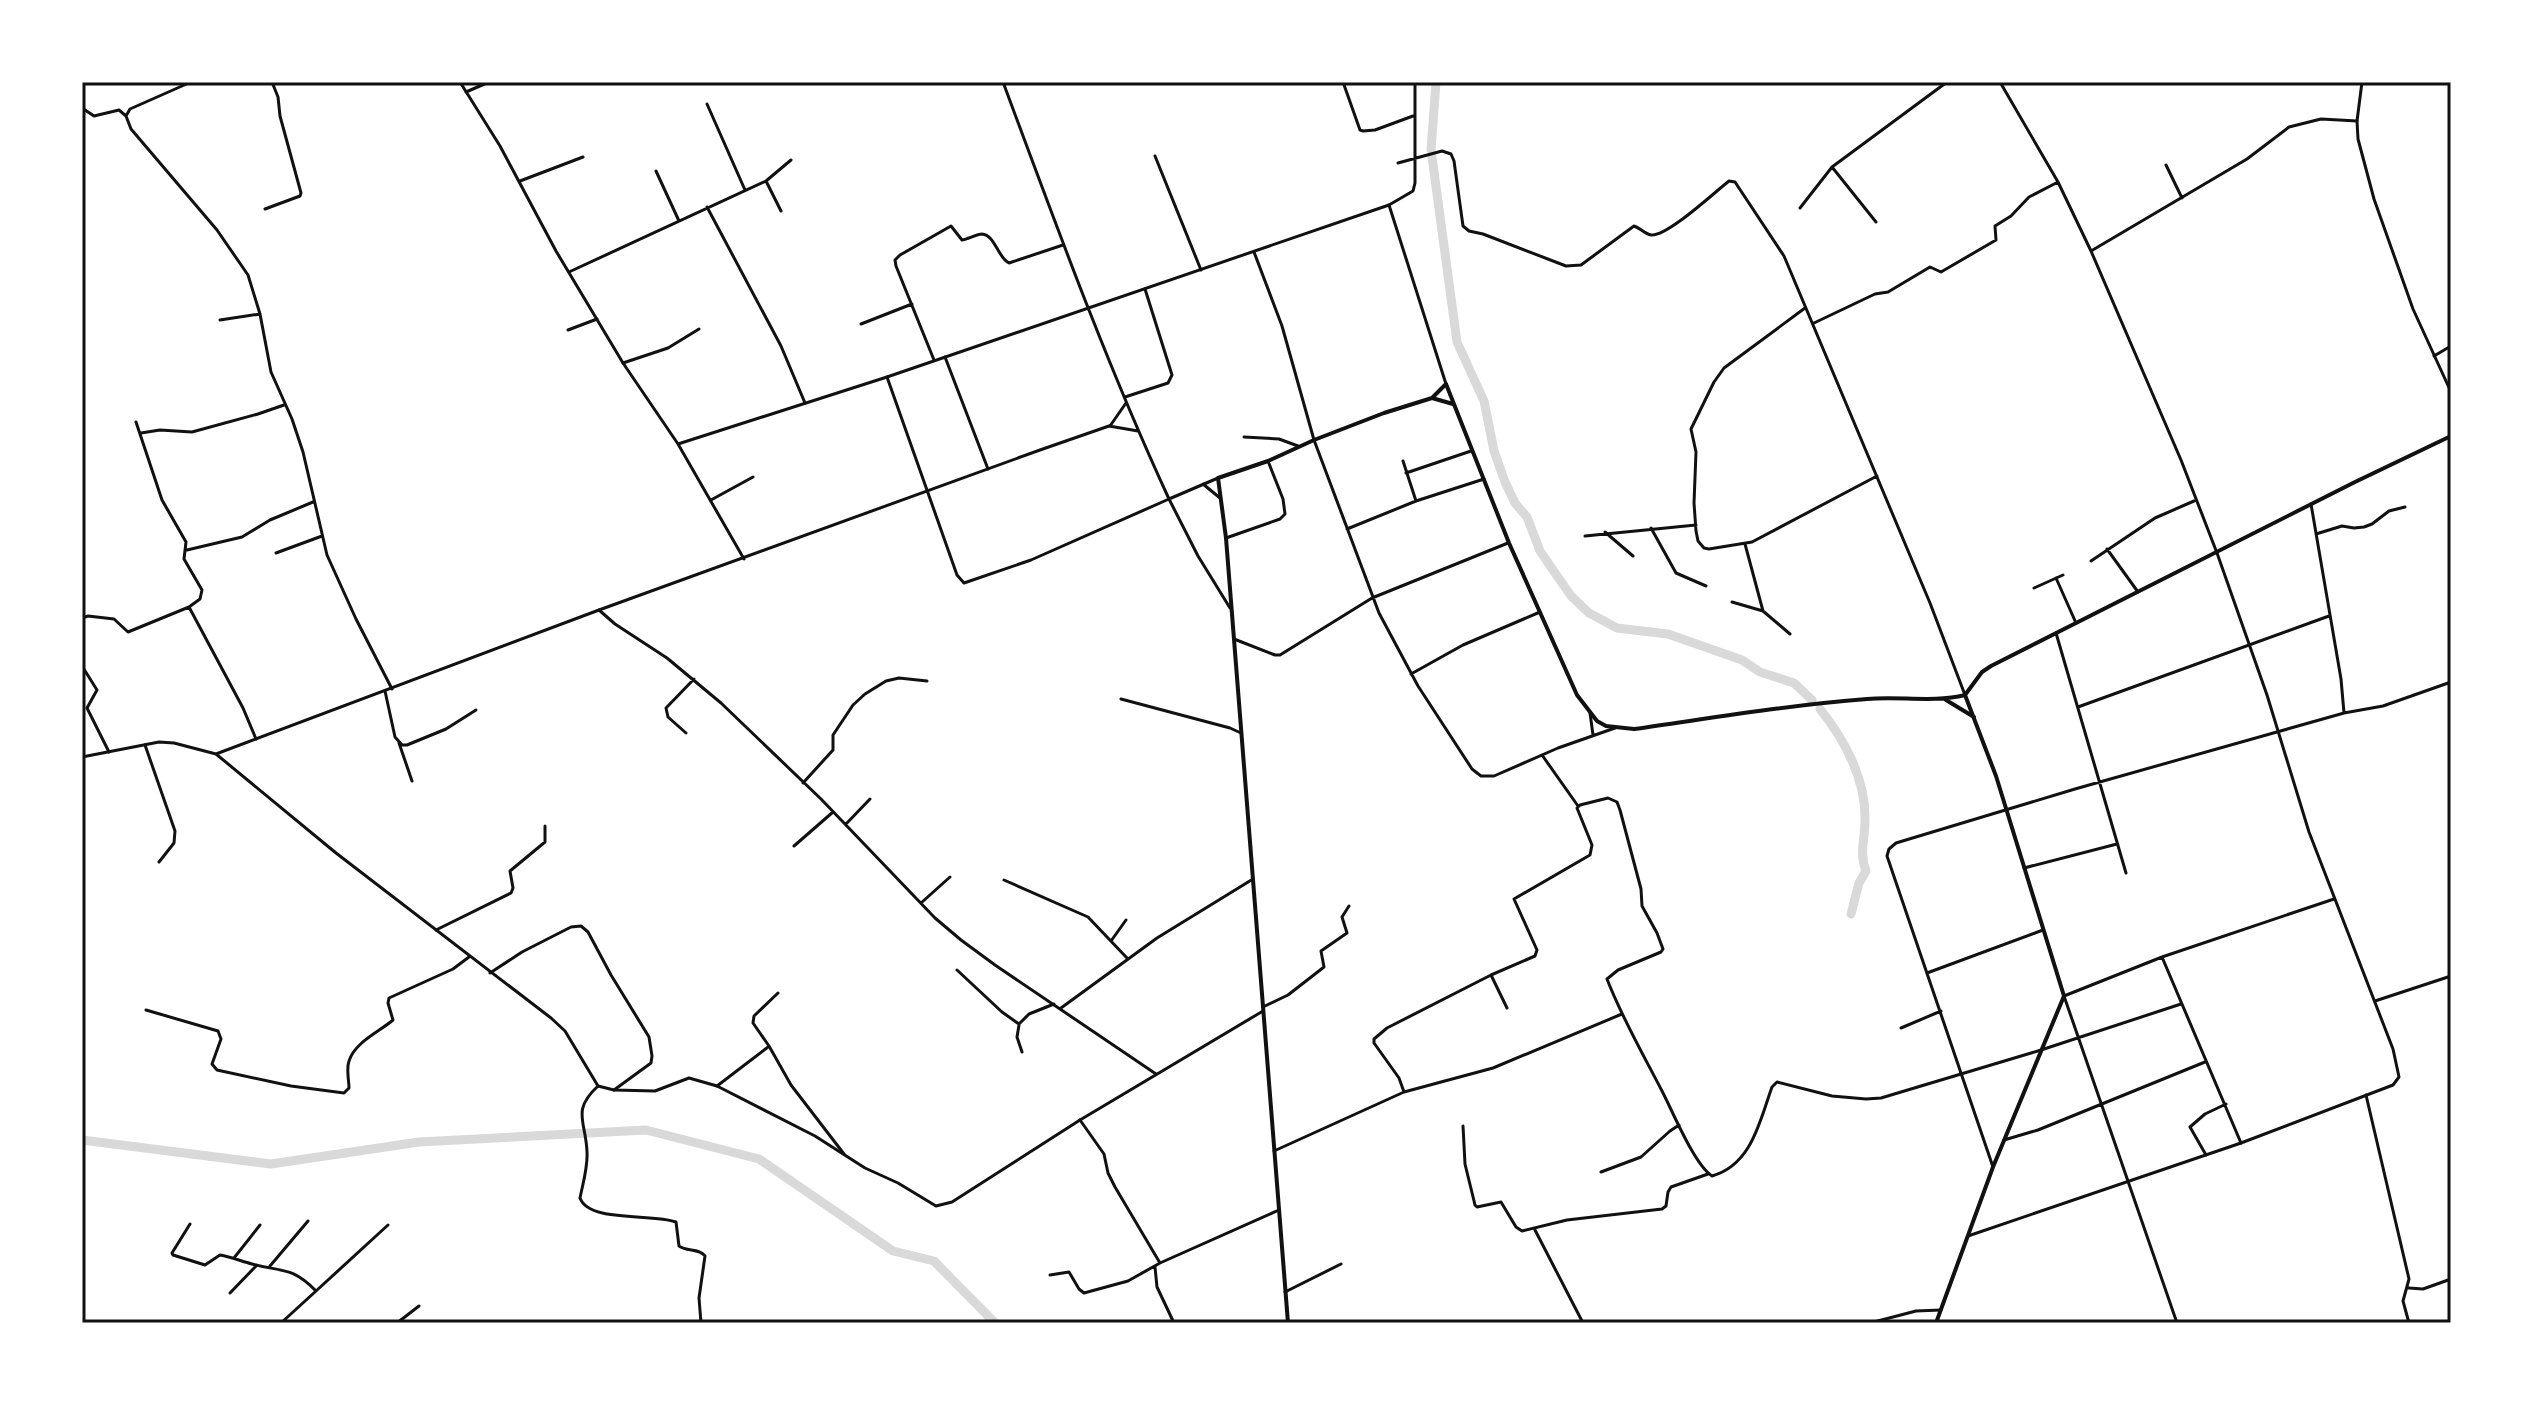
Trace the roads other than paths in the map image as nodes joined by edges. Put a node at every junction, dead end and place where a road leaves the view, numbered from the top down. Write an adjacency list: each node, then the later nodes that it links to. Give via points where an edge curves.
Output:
1 (191, 82): 14 (street, via 130,109)
2 (272, 82): 33 (street, via 301,193)
3 (460, 82): 11 (street)
4 (489, 82): 11 (street)
5 (1003, 82): 37 (street)
6 (1343, 82): 15 (street, via 1360,130)
7 (1415, 82): 15 (street)
8 (1947, 82): 23 (street)
9 (2000, 82): 27 (street)
10 (2362, 82): 16 (street)
11 (466, 92): 25 (street)
12 (707, 104): 28 (street)
13 (82, 108): 14 (street, via 94,116 119,110)
14 (126, 116): 46 (street, via 131,129 232,249 248,275)
15 (1413, 116): 19 (street)
16 (2357, 121): 29 (street, via 2321,119 2289,127); 54 (street, via 2374,199)
17 (1155, 156): 40 (street)
18 (583, 157): 25 (street)
19 (1414, 158): 21 (street); 30 (street, via 1413,191); 45 (street, via 1451,154 1462,224 1469,231 1573,267 1634,226 1649,235 1658,233 1732,180 1779,246)
20 (791, 160): 26 (street)
21 (1398, 163)
22 (2166, 165): 29 (street)
23 (1832, 167): 32 (street); 36 (street)
24 (656, 171): 35 (street)
25 (520, 181): 41 (street)
26 (766, 181): 28 (street); 34 (street)
27 (2058, 182): 38 (street); 49 (street, via 2029,197 1995,226 1996,240 1941,272 1930,267 1888,292)
28 (745, 190): 31 (street)
29 (2182, 198): 38 (street)
30 (1389, 205): 39 (street); 59 (street)
31 (707, 207): 35 (street); 63 (street, via 781,346)
32 (1800, 208)
33 (265, 209)
34 (781, 211)
35 (679, 221): 41 (street)
36 (1876, 222)
37 (1063, 244): 43 (street, via 1009,263 986,235 962,240 951,226 896,259); 44 (street)
38 (2091, 251): 89 (street)
39 (1254, 252): 40 (street); 73 (street, via 1282,326)
40 (1201, 270): 42 (street)
41 (569, 272): 47 (street)
42 (1145, 289): 44 (street); 61 (street, via 1172,375 1168,383)
43 (912, 304): 50 (street); 56 (street)
44 (1087, 308): 55 (street); 61 (street)
45 (1805, 308): 49 (street); 95 (street, via 1732,361 1714,382 1691,431)
46 (260, 314): 48 (street); 66 (street, via 271,372)
47 (597, 319): 52 (street); 57 (street)
48 (220, 320)
49 (1814, 323): 81 (street)
50 (861, 324)
51 (699, 329): 57 (street, via 668,348)
52 (568, 330)
53 (2451, 346): 54 (street)
54 (2434, 356): 60 (street)
55 (945, 357): 56 (street); 79 (street)
56 (934, 360): 58 (street)
57 (623, 363): 74 (street)
58 (887, 377): 63 (street); 86 (street)
59 (1446, 384): 62 (main road); 65 (main road)
60 (2451, 392)
61 (1123, 397): 64 (street)
62 (1432, 398): 65 (main road); 73 (main road)
63 (805, 403): 74 (street)
64 (1126, 403): 68 (street); 69 (street)
65 (1453, 404): 76 (main road)
66 (284, 405): 70 (street, via 192,432); 90 (street, via 300,440)
67 (136, 422): 70 (street)
68 (1109, 426): 69 (street); 79 (street)
69 (1138, 431): 88 (street)
70 (140, 433): 106 (street, via 162,500)
71 (2451, 436): 93 (main road)
72 (1244, 437): 75 (street)
73 (1314, 440): 75 (main road); 97 (street)
74 (678, 444): 91 (street)
75 (1298, 446): 77 (main road)
76 (1471, 451): 80 (street); 84 (main road)
77 (1268, 461): 83 (main road); 102 (street, via 1285,514)
78 (1403, 461): 80 (street)
79 (988, 469): 86 (street)
80 (1406, 473): 92 (street)
81 (1877, 476): 104 (street); 138 (street)
82 (753, 477): 91 (street)
83 (1218, 478): 85 (street); 87 (main road)
84 (1484, 479): 92 (street); 103 (main road)
85 (1203, 484): 87 (street); 88 (street)
86 (927, 492): 88 (street, via 964,583 1031,560); 110 (street)
87 (1220, 498): 102 (main road)
88 (1169, 499): 121 (street)
89 (2196, 500): 105 (street, via 2155,518); 108 (street)
90 (315, 501): 100 (street); 106 (street, via 242,537)
91 (710, 501): 110 (street)
92 (1416, 501): 97 (street)
93 (2311, 504): 99 (street); 108 (main road)
94 (2405, 507): 99 (street, via 2364,527 2342,526)
95 (1696, 525): 96 (street); 104 (street, via 1704,548)
96 (1651, 528): 98 (street); 114 (street, via 1676,573)
97 (1347, 529): 117 (street)
98 (1605, 532): 101 (street); 109 (street)
99 (2316, 534): 124 (street)
100 (322, 536): 107 (street); 136 (street, via 344,594)
101 (1585, 536)
102 (1226, 538): 121 (main road)
103 (1509, 543): 117 (street); 123 (main road)
104 (1745, 544): 122 (street)
105 (2107, 549): 111 (street); 116 (street)
106 (187, 550): 119 (street, via 184,559 203,593)
107 (276, 553)
108 (2217, 553): 116 (main road); 130 (street)
109 (1633, 556)
110 (744, 559): 120 (street)
111 (2091, 561)
112 (2063, 575): 113 (street)
113 (2056, 578): 115 (street); 126 (street)
114 (1706, 586)
115 (2034, 588)
116 (2138, 592): 126 (main road)
117 (1372, 598): 129 (street, via 1280,655); 132 (street)
118 (1732, 602): 122 (street)
119 (189, 607): 125 (street, via 128,632 114,619); 151 (street)
120 (599, 610): 133 (street); 136 (street)
121 (1232, 611): 129 (main road)
122 (1763, 611): 128 (street)
123 (1540, 612): 132 (street); 143 (main road)
124 (2329, 616): 130 (street); 144 (street)
125 (82, 618)
126 (2076, 623): 127 (main road)
127 (2056, 633): 138 (main road, via 1985,670); 141 (street)
128 (1790, 634)
129 (1234, 639): 149 (main road)
130 (2249, 644): 141 (street); 147 (street)
131 (82, 666): 154 (street, via 97,690 87,708)
132 (1411, 674): 156 (street, via 1477,774 1488,778)
133 (694, 679): 148 (street, via 666,708 668,717); 159 (street)
134 (927, 681): 159 (street, via 886,681 859,698 833,735 833,750)
135 (2451, 682): 144 (street, via 2383,706)
136 (392, 689): 137 (street)
137 (385, 691): 151 (street); 152 (street)
138 (1965, 695): 140 (main road); 145 (main road)
139 (1121, 699): 149 (street)
140 (1946, 700): 145 (main road); 146 (main road, via 1871,698)
141 (2078, 707): 160 (street)
142 (476, 710): 152 (street, via 446,729 407,745)
143 (1590, 713): 146 (main road); 150 (street)
144 (2344, 713): 147 (street)
145 (1974, 717): 163 (main road)
146 (1615, 728): 150 (street)
147 (2278, 731): 160 (street); 175 (street)
148 (686, 733)
149 (1241, 733): 173 (main road)
150 (1593, 735): 156 (street)
151 (256, 739): 155 (street)
152 (399, 743): 158 (street)
153 (145, 744): 154 (street); 155 (street, via 174,743); 169 (street, via 175,831 174,843)
154 (109, 752): 157 (street)
155 (216, 754): 179 (street)
156 (1542, 755): 162 (street)
157 (82, 757)
158 (412, 781)
159 (803, 783): 164 (street)
160 (2099, 783): 163 (street); 167 (street)
161 (870, 799): 165 (street)
162 (1578, 806): 188 (street, via 1592,852 1514,899 1536,954); 200 (street, via 1608,798 1617,802 1642,906 1663,949 1608,977)
163 (2005, 809): 170 (main road); 187 (street, via 1889,849)
164 (833, 811): 165 (street); 168 (street)
165 (846, 824): 176 (street)
166 (545, 826): 179 (street, via 544,845 510,871 511,893)
167 (2117, 844): 170 (street); 171 (street)
168 (794, 846)
169 (159, 862)
170 (2023, 868): 180 (main road)
171 (2126, 873)
172 (950, 877): 176 (street)
173 (1253, 879): 184 (street); 197 (main road)
174 (1004, 880): 181 (street, via 1083,915)
175 (2334, 899): 183 (street); 192 (street)
176 (921, 903): 193 (street, via 975,952)
177 (1349, 906): 197 (street, via 1342,917 1347,933 1321,951 1325,966)
178 (1126, 920): 181 (street)
179 (436, 930): 182 (street)
180 (2043, 930): 187 (street); 191 (main road)
181 (1111, 941): 184 (street)
182 (469, 957): 186 (street); 198 (street, via 389,998 393,1020 351,1056 344,1093 217,1070 212,1064 221,1039 218,1031)
183 (2162, 957): 191 (street); 194 (street)
184 (1128, 959): 195 (street)
185 (957, 970): 201 (street)
186 (490, 973): 210 (street, via 559,1025); 212 (street, via 571,927 586,929 647,1032 652,1056 648,1065)
187 (1927, 973): 199 (street)
188 (1491, 975): 196 (street); 213 (street, via 1374,1039)
189 (2451, 976): 192 (street)
190 (778, 993): 204 (street, via 752,1021)
191 (2064, 996): 203 (street); 205 (main road)
192 (2375, 1001): 214 (street, via 2399,1077 2393,1085)
193 (1054, 1004): 195 (street); 201 (street)
194 (2181, 1004): 203 (street); 207 (street)
195 (1061, 1008): 209 (street)
196 (1507, 1008)
197 (1263, 1009): 209 (street); 222 (main road)
198 (146, 1010)
199 (1941, 1011): 202 (street); 208 (street)
200 (1622, 1014): 213 (street, via 1493,1068); 218 (street)
201 (1019, 1024): 206 (street)
202 (1901, 1028)
203 (2080, 1038): 205 (street); 216 (street)
204 (769, 1046): 211 (street); 223 (street, via 791,1085)
205 (2041, 1050): 208 (street); 220 (main road)
206 (1022, 1052)
207 (2205, 1062): 215 (street); 216 (street)
208 (1962, 1073): 225 (street); 227 (street, via 1866,1099 1777,1082 1746,1154 1717,1175)
209 (1157, 1075): 217 (street)
210 (598, 1086): 212 (street); 252 (street, via 585,1099 582,1120 587,1148 583,1206 600,1213 673,1220 679,1246 704,1254)
211 (717, 1086): 212 (street, via 689,1078 655,1091); 223 (street)
212 (614, 1090)
213 (1404, 1092): 222 (street)
214 (2366, 1095): 221 (street); 244 (street)
215 (2226, 1104): 221 (street); 224 (street, via 2190,1127)
216 (2101, 1105): 220 (street); 228 (street)
217 (1080, 1120): 223 (street, via 941,1207); 237 (street, via 1104,1154 1115,1187)
218 (1679, 1125): 226 (street, via 1641,1157); 227 (street)
219 (1463, 1126): 234 (street, via 1475,1205 1501,1202 1519,1230)
220 (2004, 1140): 225 (main road)
221 (2241, 1143): 224 (street)
222 (1274, 1151): 229 (main road)
223 (844, 1154)
224 (2206, 1155): 228 (street)
225 (1993, 1167): 235 (main road)
226 (1601, 1172)
227 (1708, 1174): 234 (street, via 1671,1187 1662,1209)
228 (2128, 1182): 235 (street); 258 (street)
229 (1279, 1210): 237 (street); 246 (main road)
230 (308, 1221): 240 (street)
231 (190, 1224): 236 (street, via 172,1255 205,1265 220,1255)
232 (260, 1225): 236 (street)
233 (388, 1225): 245 (street)
234 (1534, 1229): 255 (street)
235 (1968, 1236): 249 (main road)
236 (234, 1258): 239 (street)
237 (1160, 1263): 241 (street)
238 (1341, 1264): 246 (street)
239 (257, 1265): 240 (street); 247 (street)
240 (270, 1266): 245 (street, via 295,1274)
241 (1155, 1267): 242 (street, via 1084,1293 1069,1272); 253 (street, via 1157,1287)
242 (1050, 1275)
243 (2451, 1279): 244 (street)
244 (2409, 1288): 259 (street, via 2403,1301)
245 (316, 1291): 250 (street)
246 (1285, 1292): 254 (main road)
247 (230, 1293)
248 (419, 1306): 251 (street)
249 (1941, 1310): 256 (street); 257 (main road)
250 (281, 1323)
251 (397, 1323)
252 (701, 1323)
253 (1174, 1323)
254 (1288, 1323)
255 (1583, 1323)
256 (1870, 1323)
257 (1936, 1323)
258 (2177, 1323)
259 (2409, 1323)

